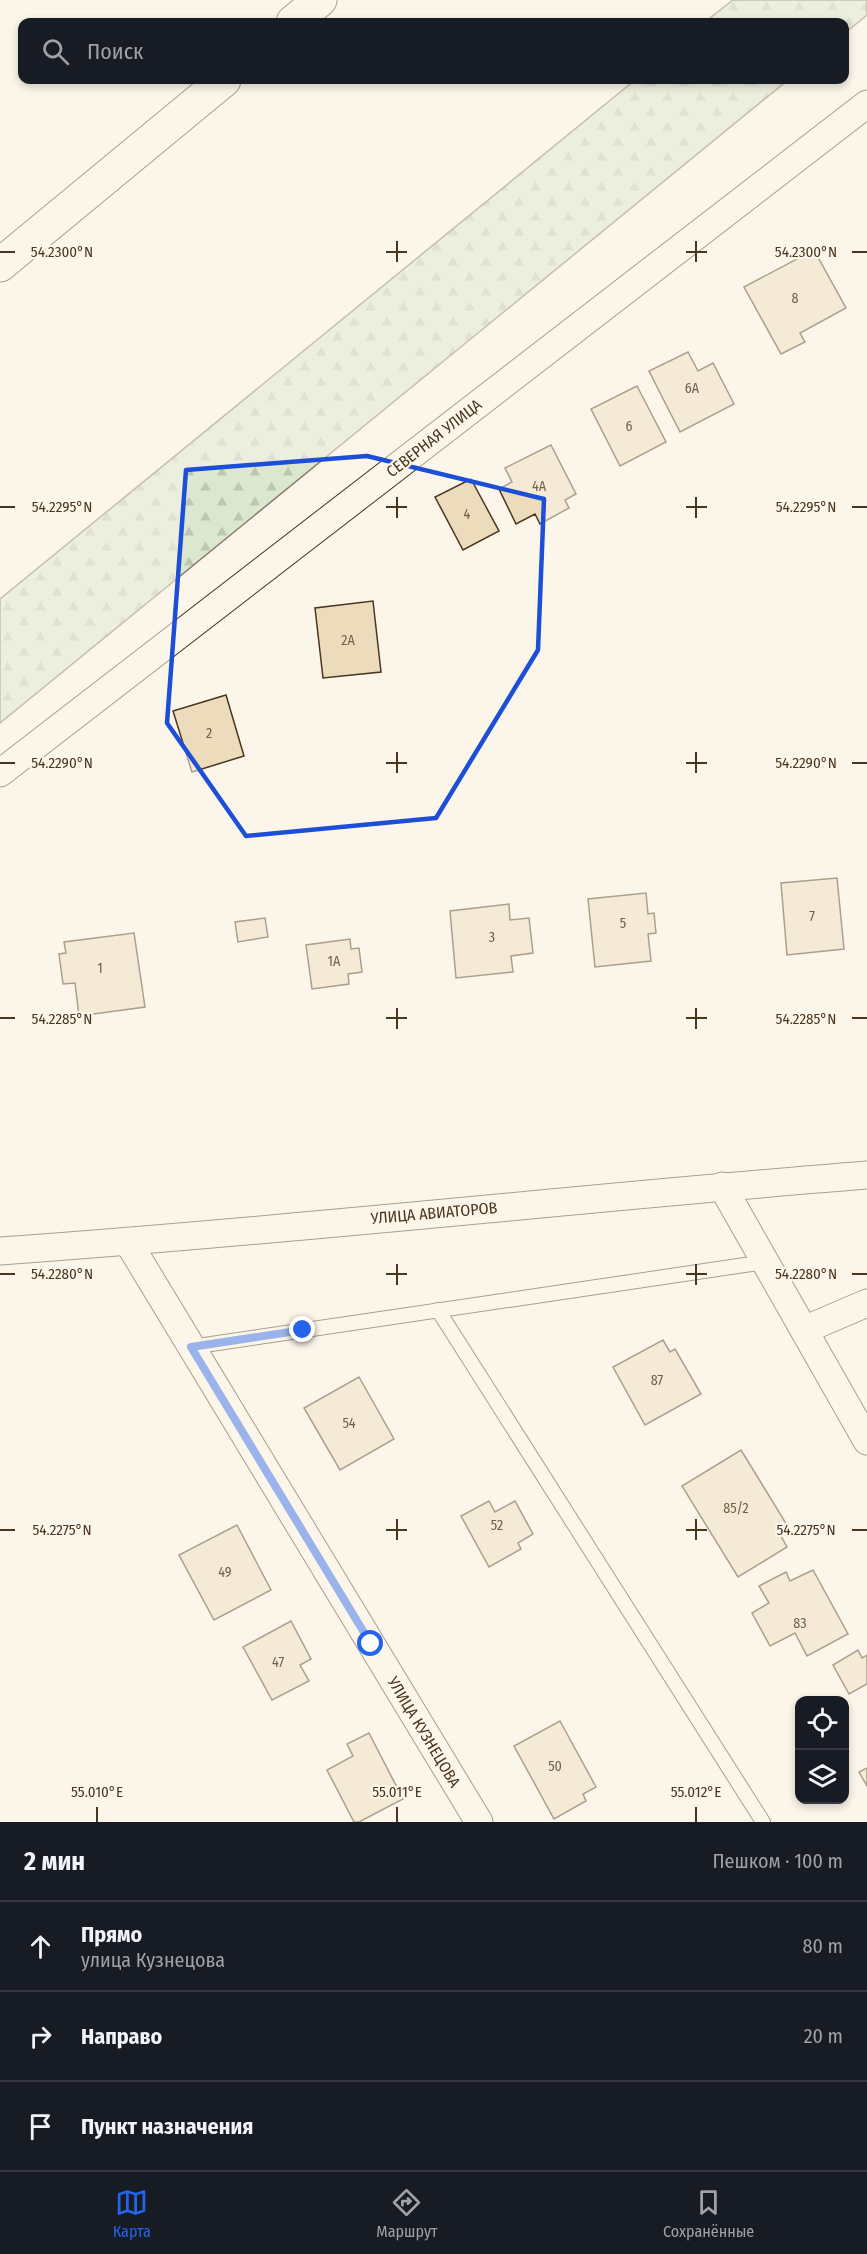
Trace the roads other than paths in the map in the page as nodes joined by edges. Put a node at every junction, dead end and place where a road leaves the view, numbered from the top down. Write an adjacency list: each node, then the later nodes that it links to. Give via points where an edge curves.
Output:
1 (320, 0): 2 (main road)
2 (298, 18)
3 (219, 84): 5 (main road)
4 (867, 104): 6 (street, СЕВЕРНАЯ УЛИЦА)
5 (0, 265)
6 (0, 773)
7 (867, 1175): 8 (street, УЛИЦА АВИАТОРОВ)
8 (722, 1186): 9 (street, УЛИЦА АВИАТОРОВ); 11 (street)
9 (128, 1242): 10 (street, УЛИЦА АВИАТОРОВ); 15 (street, УЛИЦА КУЗНЕЦОВА)
10 (0, 1251)
11 (765, 1262): 13 (lane); 14 (street)
12 (867, 1303): 14 (street)
13 (438, 1310): 15 (lane); 18 (lane)
14 (804, 1330): 16 (street)
15 (191, 1347): 17 (street, УЛИЦА КУЗНЕЦОВА)
16 (867, 1441)
17 (479, 1822)
18 (763, 1822)

